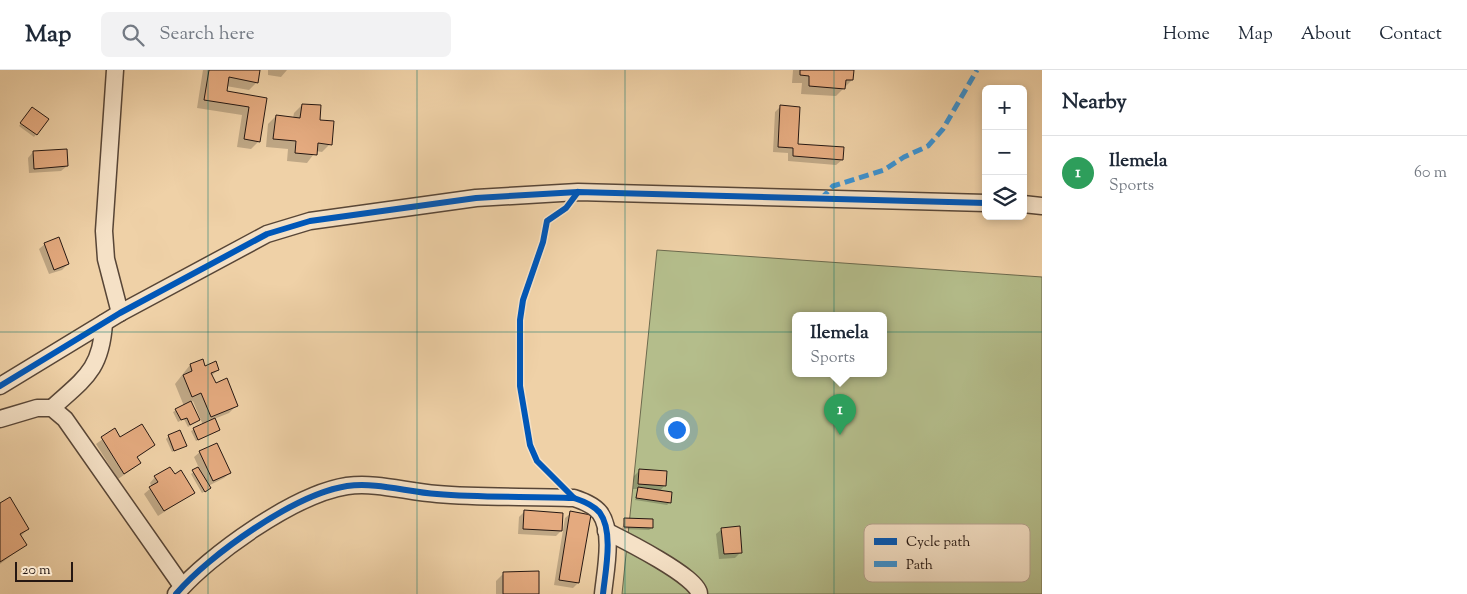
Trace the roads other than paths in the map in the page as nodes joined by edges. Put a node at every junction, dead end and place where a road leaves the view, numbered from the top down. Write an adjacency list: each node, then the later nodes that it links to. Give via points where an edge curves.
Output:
1 (115, 70): 5 (street, via 104,231 106,259)
2 (982, 203): 5 (street, via 578,192 520,194 396,208 310,221 267,234)
3 (1027, 204): 4 (street)
4 (1042, 206)
5 (120, 312): 6 (street)
6 (104, 323): 7 (street); 8 (street, via 98,361 84,379)
7 (0, 386)
8 (52, 408): 9 (street, via 37,408); 11 (street, via 82,442)
9 (0, 419)
10 (606, 530): 11 (street, via 601,514 588,503 574,498 458,496 370,485 347,486 323,492 283,512 232,545); 12 (street, via 608,556); 13 (street, via 695,584)
11 (179, 590)
12 (603, 594)
13 (699, 594)

